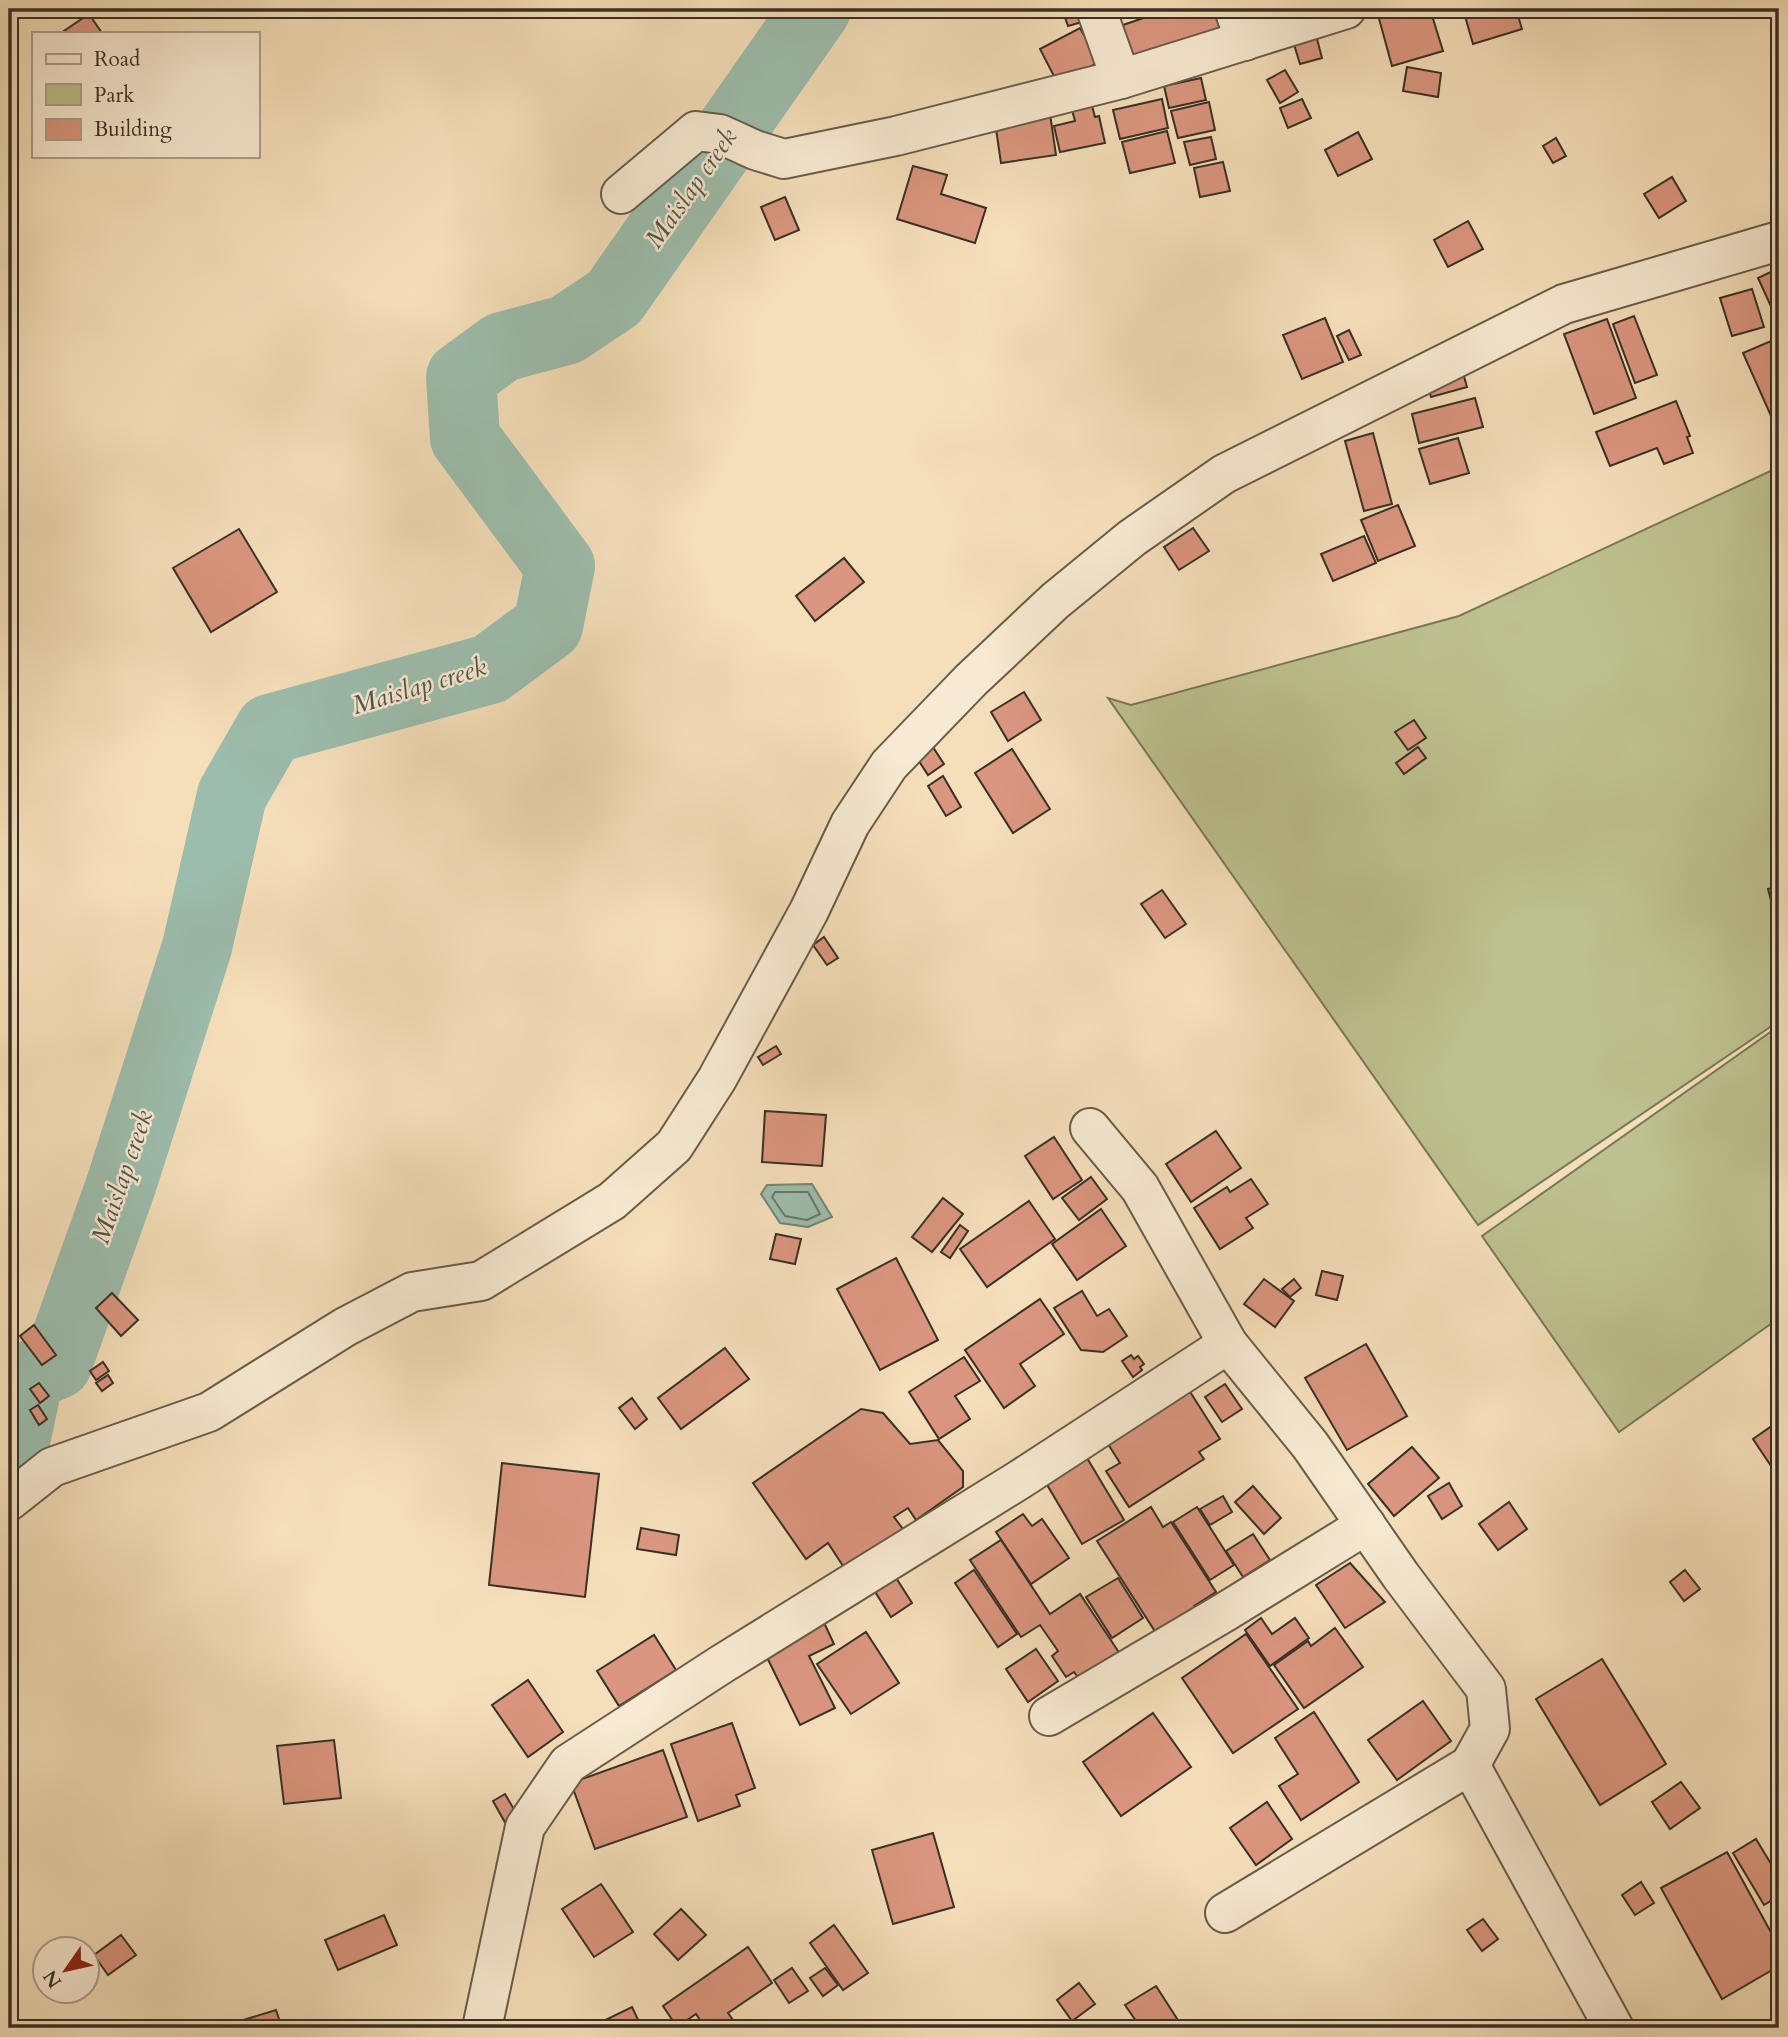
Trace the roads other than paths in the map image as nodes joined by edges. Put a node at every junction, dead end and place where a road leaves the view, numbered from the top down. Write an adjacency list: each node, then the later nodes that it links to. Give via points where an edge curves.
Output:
1 (1096, 9): 4 (street)
2 (1346, 9): 3 (street)
3 (1240, 25): 4 (street)
4 (1121, 79): 5 (street, via 784,159 720,134 696,131)
5 (621, 194)
6 (1779, 241): 9 (street, via 1564,304 1224,474 1132,538 1055,601 888,765 850,824 809,911 717,1079 674,1146 612,1201 481,1281 412,1292 345,1327 209,1412 52,1468)
7 (1090, 1128): 8 (street, via 1139,1188)
8 (1228, 1344): 10 (street, via 1310,1445); 14 (street, via 568,1764 525,1827)
9 (9, 1501)
10 (1366, 1525): 11 (street); 12 (street, via 1486,1689 1490,1729)
11 (1049, 1716)
12 (1470, 1765): 13 (street); 15 (street)
13 (1225, 1913)
14 (482, 2028)
15 (1614, 2028)

